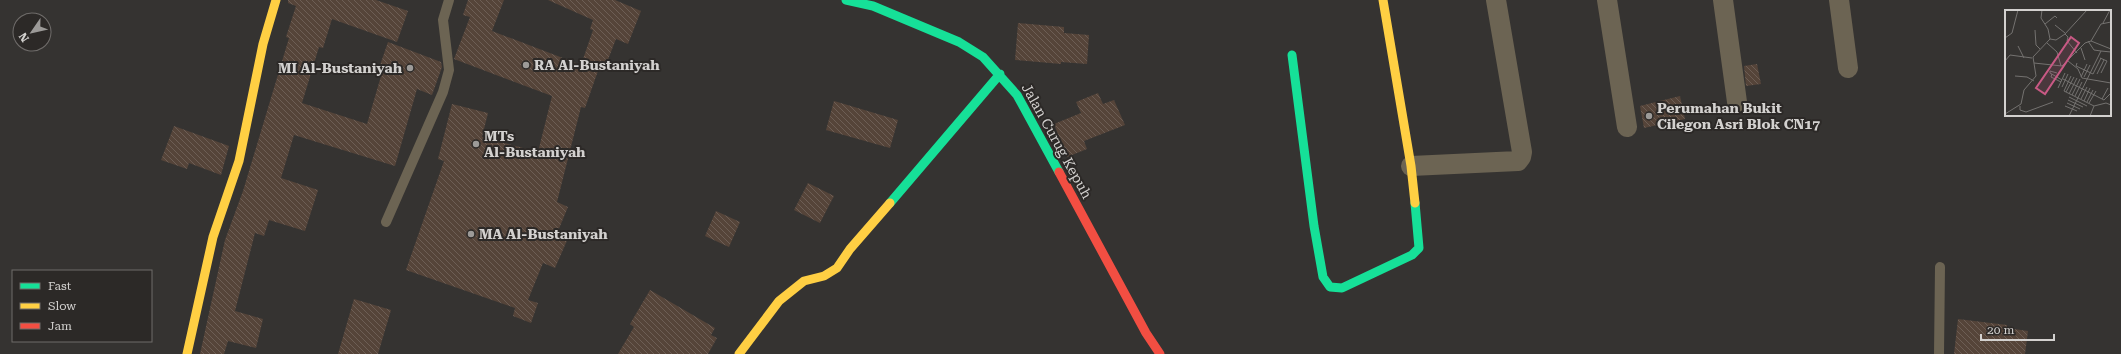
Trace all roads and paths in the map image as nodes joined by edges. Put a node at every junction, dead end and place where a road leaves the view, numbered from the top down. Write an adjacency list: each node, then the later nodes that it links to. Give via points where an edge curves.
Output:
1 (276, 0): 17 (street, via 263,44 239,161 213,238)
2 (449, 0): 15 (lane, via 443,20 449,70 443,92)
3 (846, 0): 11 (street, Jalan Curug Kepuh, via 873,6 959,42 983,57)
4 (1383, 0): 14 (street)
5 (1496, 0): 14 (street, via 1521,157 1518,161)
6 (1607, 0): 13 (street)
7 (1723, 0): 12 (street)
8 (1839, 0): 10 (street)
9 (1292, 55): 14 (street, via 1314,226 1323,277 1330,287 1342,288 1412,255 1419,248)
10 (1848, 68)
11 (1000, 74): 18 (street, via 850,249 837,268 824,276 804,281 780,301); 19 (street, Jalan Curug Kepuh, via 1017,96 1146,333)
12 (1737, 102)
13 (1627, 128)
14 (1411, 166)
15 (386, 222)
16 (1940, 267): 20 (lane)
17 (187, 354)
18 (739, 354)
19 (1160, 354)
20 (1939, 354)

